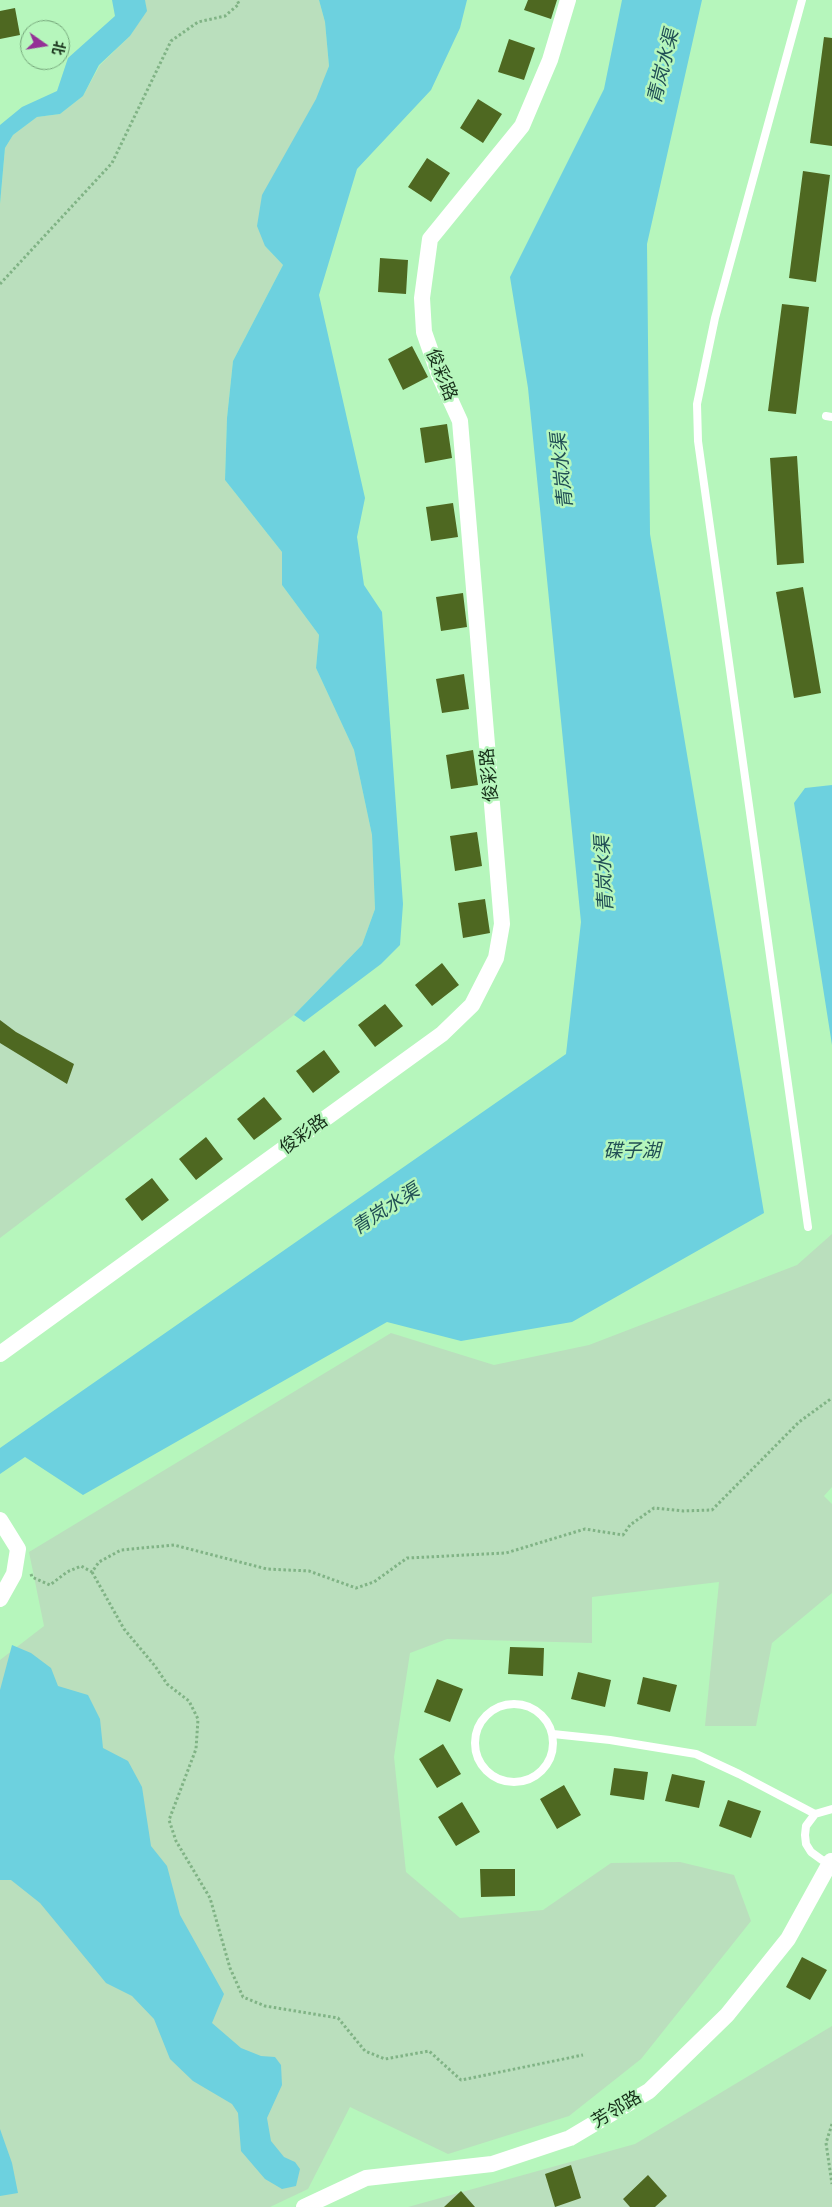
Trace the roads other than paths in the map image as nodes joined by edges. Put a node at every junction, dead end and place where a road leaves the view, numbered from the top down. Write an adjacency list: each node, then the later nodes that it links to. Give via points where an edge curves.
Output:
1 (568, 0): 4 (street, 俊彩路, via 550,60 522,126 430,239 422,298 424,332 460,421 502,924 496,958 472,1005 442,1034)
2 (802, 0): 3 (lane, via 715,318 697,404 698,441)
3 (808, 1227)
4 (0, 1354)
5 (3, 1524): 6 (street, via 18,1548 14,1574)
6 (0, 1600)
7 (553, 1734): 7 (lane, via 538,1711 524,1705 499,1707 488,1714 478,1729 475,1742 479,1761 493,1777 506,1782 532,1779 548,1763 553,1750); 9 (lane, via 696,1754)
8 (832, 1809): 9 (lane)
9 (815, 1814): 10 (lane, 芳邻路, via 806,1826 806,1844 822,1860)
10 (832, 1861): 11 (street, 芳邻路, via 788,1939 727,2015 649,2091 570,2138 500,2162 366,2178)
11 (304, 2207)

